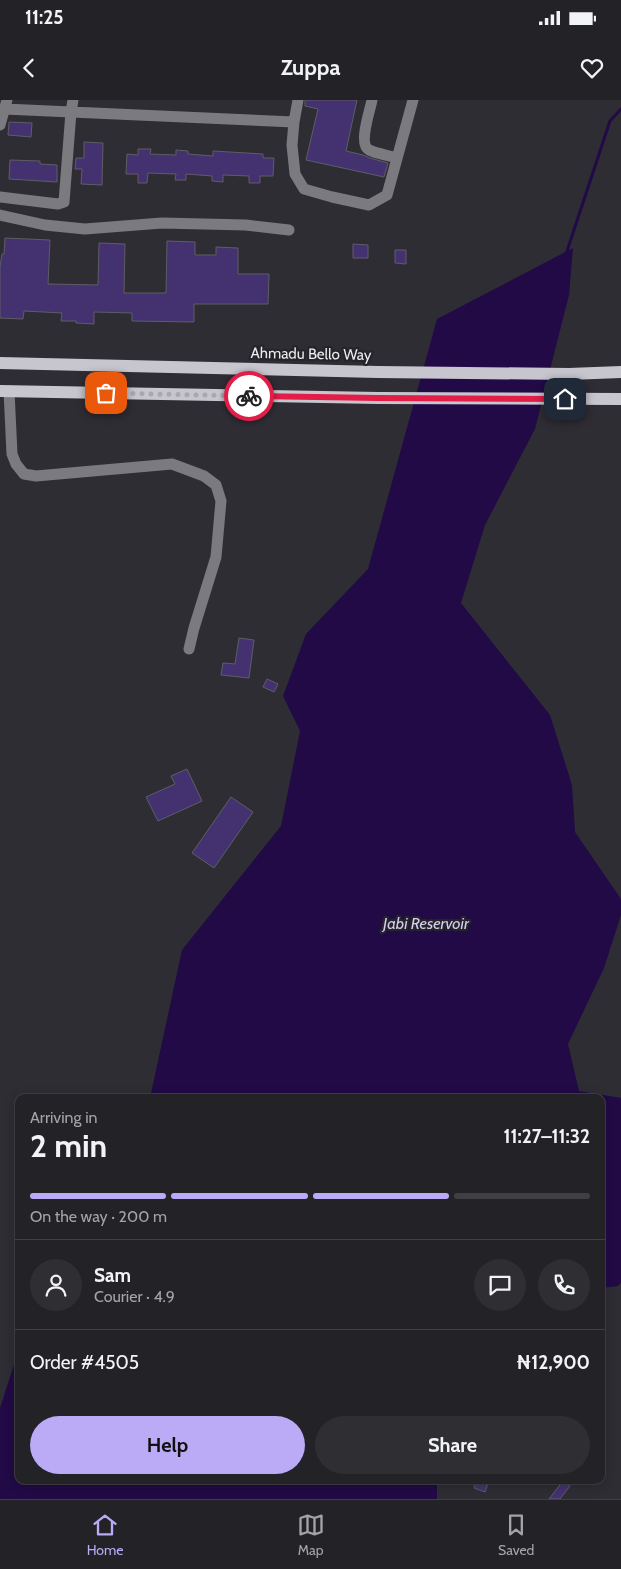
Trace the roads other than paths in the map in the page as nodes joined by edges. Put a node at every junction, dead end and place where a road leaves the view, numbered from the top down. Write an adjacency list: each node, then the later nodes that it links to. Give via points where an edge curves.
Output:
1 (73, 100): 6 (street)
2 (298, 100): 7 (street)
3 (372, 100): 9 (street, via 364,145)
4 (413, 100): 9 (street)
5 (6, 105): 6 (street); 8 (street)
6 (71, 112): 7 (street); 10 (street, via 64,202)
7 (294, 122): 9 (street, via 294,174 304,189 369,205 387,195)
8 (0, 125)
9 (397, 158)
10 (0, 197)
11 (0, 215): 12 (street, via 45,225 85,229 162,224 246,225)
12 (289, 230)
13 (0, 363): 14 (main road, Ahmadu Bello Way, via 378,372)
14 (621, 372)
15 (4, 391): 16 (main road, via 378,398); 17 (street, via 12,454 24,474 36,476 172,464 204,476 216,485 221,501 216,556)
16 (621, 398)
17 (190, 649)

